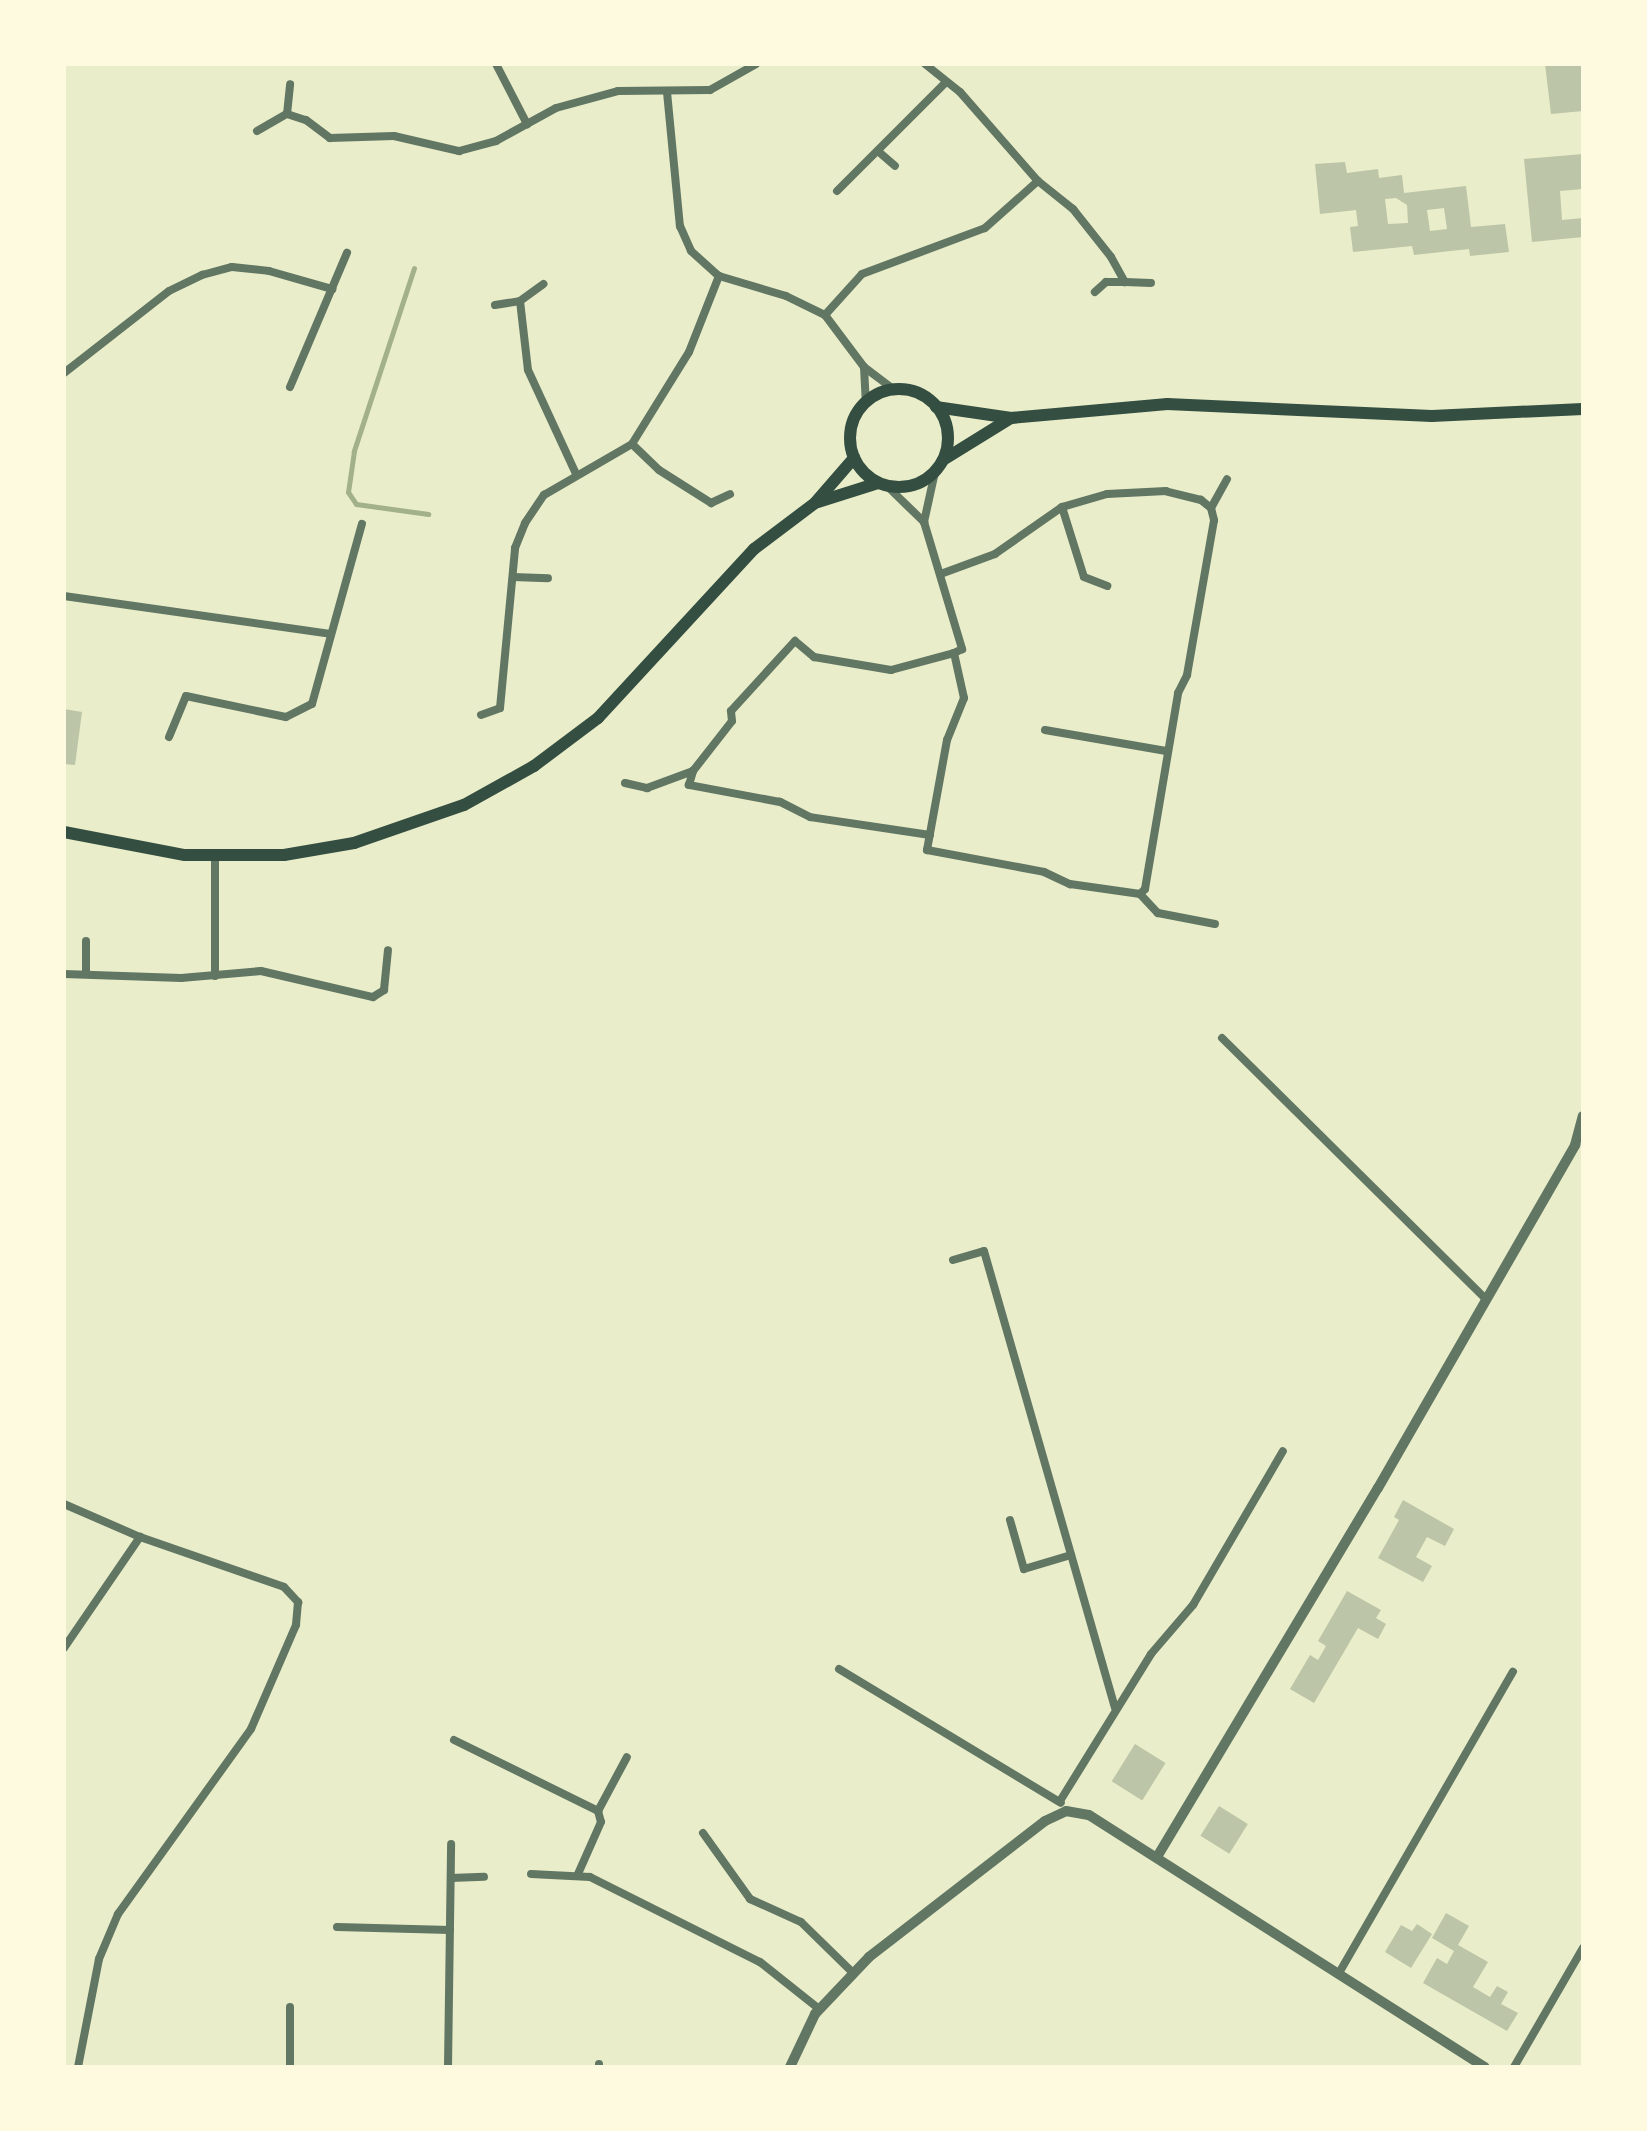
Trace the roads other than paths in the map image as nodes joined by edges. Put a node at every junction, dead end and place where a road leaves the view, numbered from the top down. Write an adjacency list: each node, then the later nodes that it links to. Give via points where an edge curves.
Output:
1 (496, 64): 8 (street)
2 (756, 64): 6 (street, via 710,90)
3 (925, 64): 4 (street)
4 (945, 83): 10 (street); 12 (street, via 960,92)
5 (290, 84): 7 (street)
6 (667, 92): 8 (street, via 618,91 556,108); 15 (street, via 680,226 697,258)
7 (287, 114): 8 (street, via 306,120 330,138 394,136 459,151 496,141); 9 (street)
8 (527, 124)
9 (257, 131)
10 (879, 152): 11 (street); 13 (street)
11 (895, 166)
12 (1038, 181): 16 (street, via 1073,209); 23 (street, via 985,228 862,274)
13 (837, 191)
14 (347, 253): 19 (street)
15 (719, 276): 23 (street, via 786,296); 32 (street, via 689,352)
16 (1125, 282): 17 (street); 20 (street, via 1106,282)
17 (1151, 283)
18 (543, 284): 21 (street)
19 (332, 289): 25 (street, via 269,271 232,267 202,275 169,291); 26 (street)
20 (1095, 292)
21 (520, 301): 22 (street); 36 (street, via 528,370)
22 (495, 305)
23 (825, 315): 24 (street)
24 (864, 367): 27 (street); 28 (street)
25 (64, 373)
26 (290, 387)
27 (894, 390): 28 (main road); 29 (main road, via 918,394)
28 (866, 402): 33 (main road, via 851,427)
29 (936, 407): 31 (main road); 34 (main road, via 947,433)
30 (1583, 409): 31 (main road, via 1432,416 1167,404)
31 (1011, 418): 34 (main road)
32 (632, 444): 36 (street); 39 (street, via 659,470 711,503)
33 (854, 458): 38 (main road); 40 (main road)
34 (943, 460): 35 (main road)
35 (935, 472): 38 (main road, via 911,486); 43 (street)
36 (576, 474): 46 (street, via 544,495 525,523 515,548)
37 (1227, 479): 42 (street)
38 (882, 484): 40 (main road); 43 (street)
39 (730, 494)
40 (815, 503): 60 (main road, via 754,549 598,718 502,786 426,821 354,843 284,855)
41 (1062, 507): 42 (street, via 1107,494 1166,491); 45 (street, via 995,554); 48 (street, via 1084,577)
42 (1211, 508): 55 (street, via 1214,520 1187,675)
43 (924, 522): 45 (street)
44 (362, 524): 50 (street)
45 (943, 573): 51 (street, via 939,583 962,649)
46 (513, 577): 47 (street); 52 (street, via 500,708)
47 (548, 578)
48 (1107, 586)
49 (64, 596): 50 (street)
50 (330, 634): 54 (street, via 315,697 307,708 286,717 186,696)
51 (954, 653): 56 (street, via 891,670 814,657 795,641 731,711 732,721); 59 (street, via 964,698 947,740)
52 (481, 715)
53 (1045, 730): 55 (street)
54 (169, 737)
55 (1166, 751): 61 (street, via 1145,889)
56 (693, 771): 57 (street, via 647,788); 59 (street, via 689,785 780,802 810,817)
57 (625, 783)
58 (64, 832): 60 (main road)
59 (930, 835): 61 (street, via 927,850 1044,872 1070,884)
60 (215, 857): 67 (street)
61 (1140, 894): 62 (street, via 1158,913)
62 (1215, 924)
63 (86, 941): 65 (street)
64 (388, 950): 67 (street, via 384,990 373,997 261,971)
65 (86, 973): 66 (street); 67 (street)
66 (64, 974)
67 (215, 976)
68 (1222, 1038): 71 (street)
69 (1583, 1116): 71 (street, via 1575,1145)
70 (953, 1260): 76 (street, via 984,1251)
71 (1485, 1298): 87 (street)
72 (1283, 1451): 80 (street, via 1193,1605)
73 (64, 1504): 75 (street)
74 (1010, 1520): 76 (street, via 1024,1569)
75 (140, 1537): 77 (street); 99 (street, via 284,1587 298,1602 296,1625 251,1729 118,1914 99,1959)
76 (1071, 1555): 80 (street)
77 (64, 1648)
78 (839, 1669): 83 (street)
79 (1513, 1672): 96 (street)
80 (1115, 1708): 83 (street)
81 (454, 1740): 84 (street)
82 (627, 1757): 84 (street)
83 (1063, 1806): 87 (street, via 1089,1815); 95 (street)
84 (598, 1811): 89 (street, via 601,1822)
85 (703, 1833): 95 (street, via 750,1899 801,1922)
86 (451, 1844): 91 (street)
87 (1157, 1857): 96 (street)
88 (531, 1874): 89 (street)
89 (578, 1874): 98 (street, via 760,1962)
90 (484, 1877): 91 (street)
91 (451, 1878): 93 (street)
92 (337, 1927): 93 (street)
93 (450, 1930): 101 (street)
94 (1583, 1948): 104 (street)
95 (852, 1972): 98 (street)
96 (1339, 1973): 103 (street)
97 (290, 2007): 100 (street)
98 (819, 2009): 102 (street)
99 (78, 2067)
100 (290, 2067)
101 (448, 2067)
102 (790, 2067)
103 (1485, 2067)
104 (1514, 2067)

